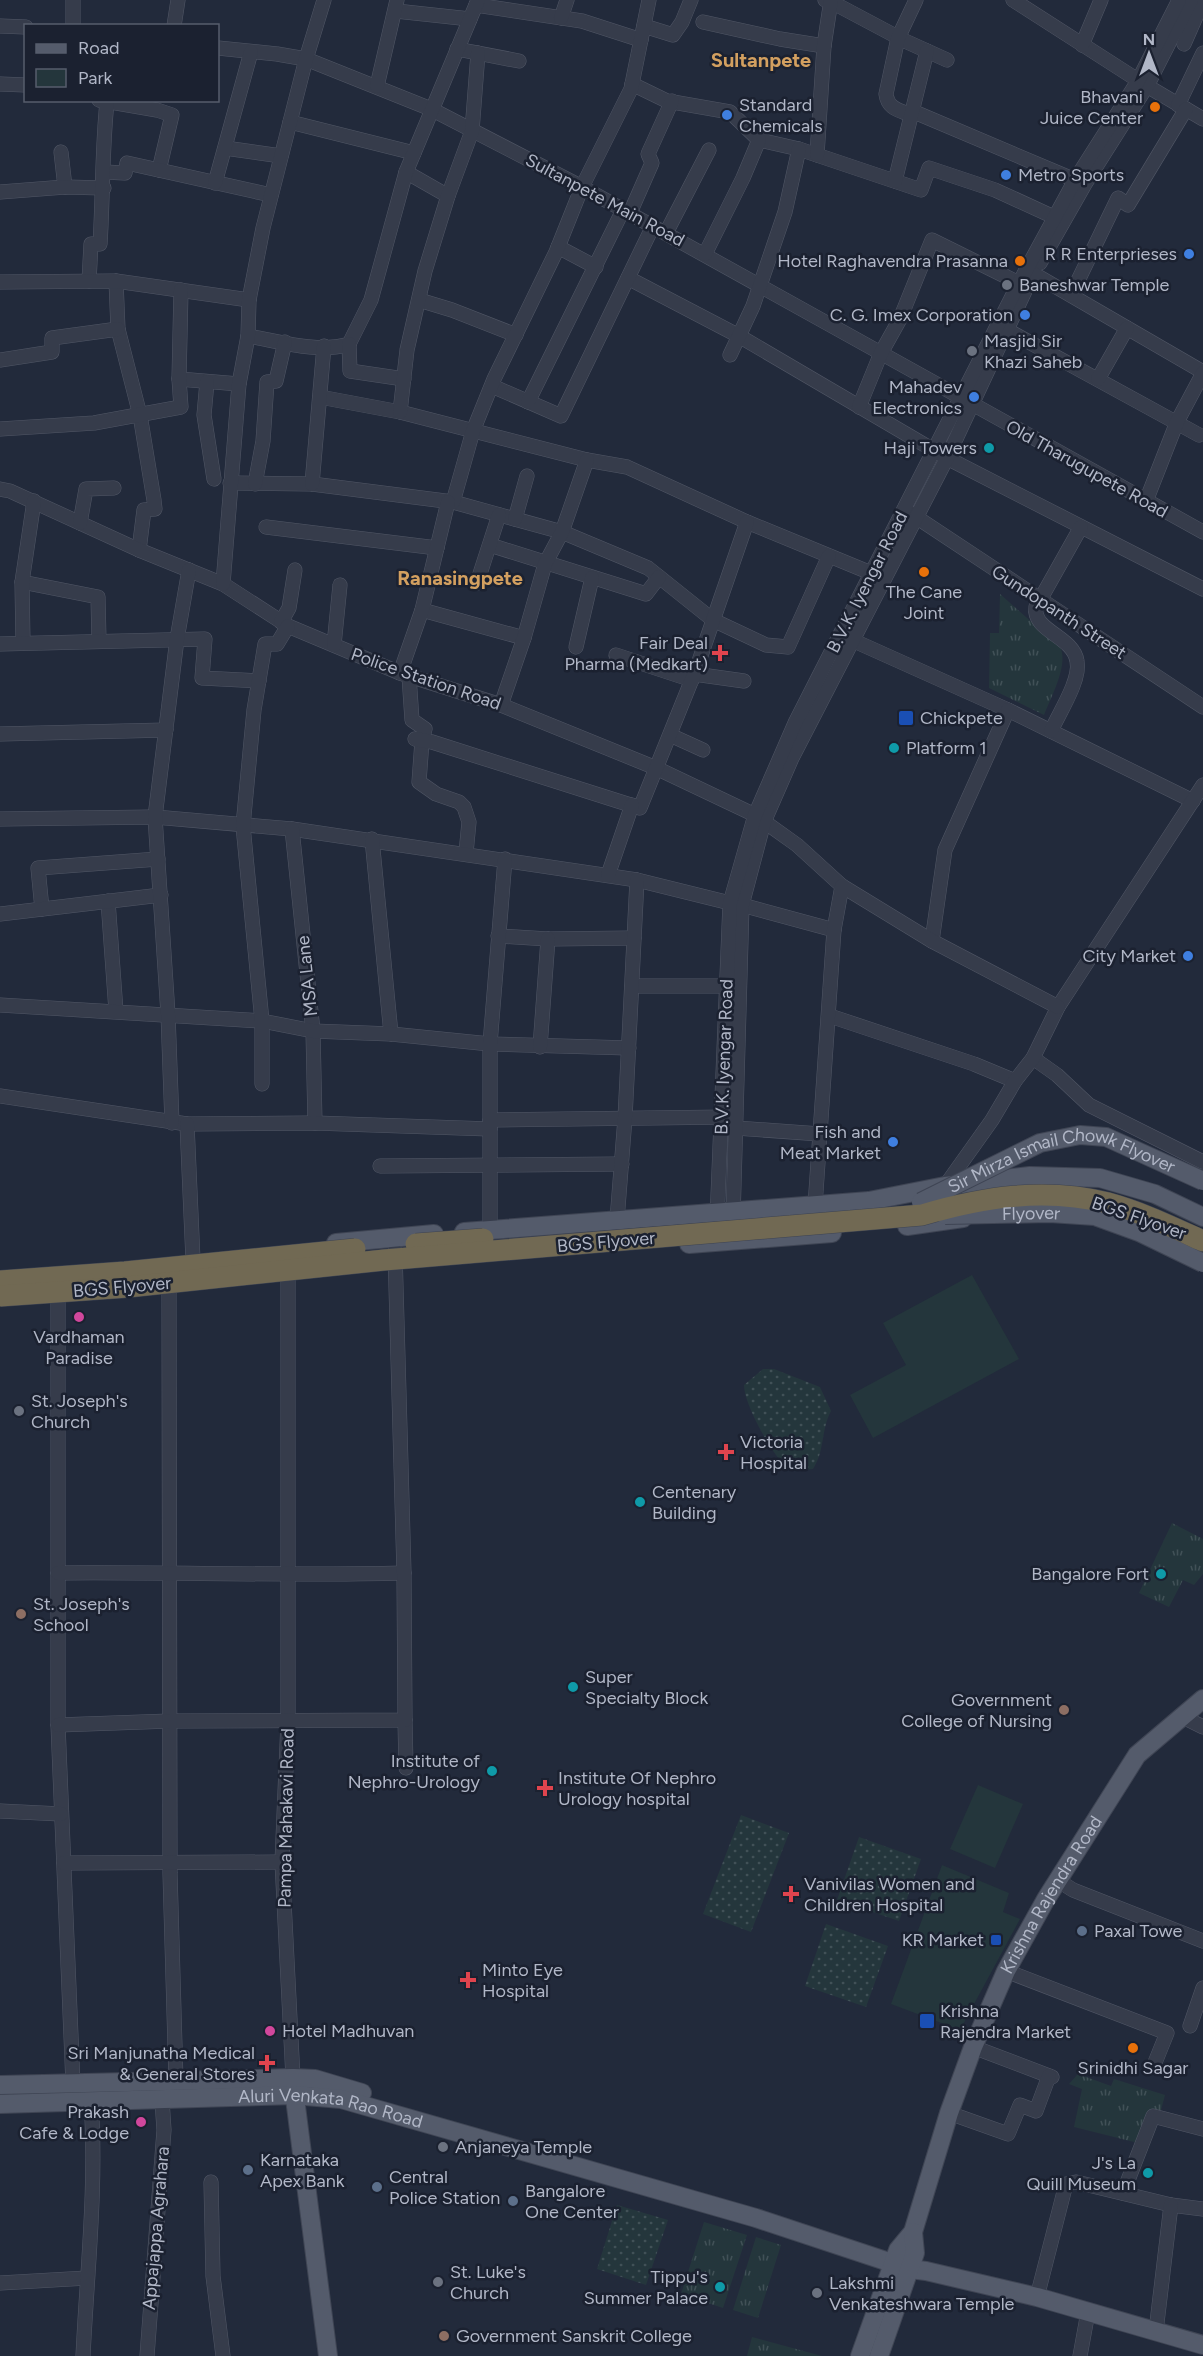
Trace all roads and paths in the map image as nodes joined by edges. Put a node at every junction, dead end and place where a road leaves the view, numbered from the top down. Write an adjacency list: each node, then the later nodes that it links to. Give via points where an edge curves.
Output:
1 (73, 0): 19 (street)
2 (178, 0): 20 (street)
3 (324, 0): 35 (street)
4 (567, 0): 16 (street)
5 (649, 0): 22 (street)
6 (691, 0): 22 (street, via 672,35)
7 (916, 0): 24 (street)
8 (1013, 0): 27 (street)
9 (1101, 0): 27 (street)
10 (1179, 0): 38 (street, B.V.K. Iyengar Road)
11 (1191, 0): 38 (street, B.V.K. Iyengar Road)
12 (829, 1): 24 (street); 28 (street)
13 (1203, 1): 26 (street)
14 (477, 3): 16 (street); 17 (street)
15 (397, 5): 17 (street); 42 (street)
16 (561, 18): 25 (street)
17 (470, 19): 30 (street)
18 (703, 22): 28 (street)
19 (73, 24)
20 (174, 24)
21 (0, 26): 23 (street)
22 (644, 26): 25 (street)
23 (24, 27)
24 (898, 38): 31 (street); 49 (street, via 887,103)
25 (641, 40): 40 (street)
26 (1184, 44)
27 (1082, 45): 38 (street)
28 (824, 46): 59 (street)
29 (219, 48): 32 (street, Sultanpete Main Road)
30 (457, 49): 33 (street); 48 (street)
31 (927, 51): 36 (street); 49 (street)
32 (251, 52): 35 (street, Sultanpete Main Road); 54 (street)
33 (478, 53): 37 (street); 52 (street)
34 (1203, 53): 47 (street)
35 (306, 59): 42 (street, Sultanpete Main Road); 51 (street)
36 (946, 60)
37 (519, 61)
38 (1143, 83): 47 (street); 64 (street, B.V.K. Iyengar Road); 80 (street, B.V.K. Iyengar Road)
39 (0, 84): 41 (street)
40 (632, 84): 43 (street); 68 (street)
41 (24, 85)
42 (377, 86): 48 (street, Sultanpete Main Road)
43 (672, 101): 53 (street, via 730,112); 73 (street, via 648,154 652,163)
44 (103, 102): 62 (street)
45 (117, 102): 46 (street)
46 (158, 105): 61 (street, via 172,115)
47 (1182, 107): 50 (street); 88 (street, via 1128,206 1119,198)
48 (431, 109): 52 (street, Sultanpete Main Road); 58 (street)
49 (911, 113): 64 (street); 65 (street)
50 (1203, 119)
51 (290, 122): 58 (street); 60 (street)
52 (472, 131): 68 (street, Sultanpete Main Road); 72 (street)
53 (759, 140): 55 (street); 78 (street)
54 (225, 148): 60 (street); 66 (street)
55 (799, 149): 59 (street); 86 (street, via 785,212)
56 (709, 150): 76 (street)
57 (61, 152): 67 (street)
58 (414, 153): 63 (street)
59 (817, 155): 65 (street)
60 (281, 156): 71 (street)
61 (159, 170): 62 (street, via 127,163 126,173); 66 (street)
62 (104, 172): 69 (street)
63 (406, 172): 72 (street); 98 (street, via 371,300)
64 (1075, 180): 74 (street, B.V.K. Iyengar Road)
65 (895, 181): 74 (street, via 921,190 929,168 995,190)
66 (215, 183): 71 (street)
67 (65, 187): 69 (street); 70 (street)
68 (582, 187): 73 (street, Sultanpete Main Road); 77 (street)
69 (104, 188): 82 (street, via 100,244 91,244)
70 (0, 192)
71 (271, 195): 89 (street)
72 (447, 196): 90 (street)
73 (627, 211): 75 (street, Sultanpete Main Road); 79 (street)
74 (1054, 217): 85 (street, B.V.K. Iyengar Road)
75 (652, 226): 76 (street, Sultanpete Main Road); 81 (street)
76 (666, 233): 78 (street, Sultanpete Main Road)
77 (558, 247): 79 (street); 94 (street)
78 (705, 254): 86 (street, Sultanpete Main Road)
79 (596, 267): 111 (street)
80 (1034, 274): 88 (street); 93 (street, B.V.K. Iyengar Road)
81 (628, 278): 96 (street); 111 (street, via 561,416)
82 (89, 281): 83 (street); 84 (street)
83 (116, 281): 87 (street); 92 (street)
84 (0, 282)
85 (1019, 283): 100 (street, via 932,240 900,319); 112 (street, B.V.K. Iyengar Road)
86 (761, 285): 96 (street); 100 (street, Sultanpete Main Road)
87 (181, 290): 89 (street); 105 (street)
88 (1071, 295): 91 (street)
89 (249, 300): 95 (street)
90 (419, 300): 94 (street); 104 (street)
91 (1127, 328): 103 (street); 106 (street)
92 (118, 329): 102 (street, via 52,338 52,352); 115 (street)
93 (1008, 330): 106 (street); 112 (street, B.V.K. Iyengar Road)
94 (516, 335): 109 (street)
95 (248, 336): 97 (street); 108 (street)
96 (739, 336): 101 (street); 113 (street)
97 (285, 342): 99 (street); 125 (street, via 276,381 267,382)
98 (349, 344): 99 (street); 104 (street, via 350,371)
99 (324, 346): 110 (street)
100 (881, 353): 112 (street, Sultanpete Main Road); 113 (street)
101 (730, 355)
102 (0, 360)
103 (1203, 372): 116 (street)
104 (404, 379): 114 (street)
105 (179, 380): 107 (street); 115 (street, via 181,407)
106 (1098, 380): 116 (street)
107 (207, 382): 108 (street); 123 (street, via 204,416)
108 (239, 384): 124 (street)
109 (492, 386): 111 (street); 118 (street)
110 (320, 397): 114 (street); 126 (street)
111 (528, 402)
112 (966, 402): 120 (street, B.V.K. Iyengar Road); 130 (street, Old Tharugupete Road)
113 (859, 407): 120 (street)
114 (400, 412): 118 (street)
115 (140, 415): 117 (street, via 94,423); 143 (street, via 155,509 144,510)
116 (1177, 422): 119 (street); 130 (street)
117 (0, 429)
118 (473, 431): 121 (street); 131 (street)
119 (1198, 435)
120 (940, 454): 132 (street, B.V.K. Iyengar Road); 138 (street)
121 (587, 460): 135 (street, via 627,467); 139 (street)
122 (527, 476): 134 (street)
123 (214, 479)
124 (230, 483): 125 (street); 153 (street)
125 (255, 484): 126 (street)
126 (312, 484): 131 (street)
127 (114, 488): 136 (street, via 86,489)
128 (0, 489): 129 (street, Police Station Road)
129 (34, 501): 136 (street, Police Station Road); 151 (street)
130 (1146, 501): 140 (street, Old Tharugupete Road)
131 (451, 502): 133 (street); 142 (street)
132 (910, 513): 148 (street, B.V.K. Iyengar Road); 156 (street, Gundopanth Street); 163 (street, B.V.K. Iyengar Road)
133 (499, 515): 134 (street); 141 (street)
134 (515, 519): 139 (street)
135 (747, 522): 144 (street); 158 (street)
136 (80, 523): 143 (street, Police Station Road)
137 (266, 527): 142 (street)
138 (1081, 527): 155 (street); 156 (street)
139 (562, 532): 145 (street); 149 (street, via 648,568)
140 (1203, 532)
141 (490, 545): 145 (street); 152 (street)
142 (437, 548): 157 (street)
143 (139, 550): 146 (street, Police Station Road)
144 (829, 556): 148 (street); 158 (street, via 788,647 766,645)
145 (545, 564): 150 (street); 160 (street)
146 (189, 570): 153 (street, Police Station Road); 161 (street)
147 (295, 570): 159 (street)
148 (871, 573): 187 (street, B.V.K. Iyengar Road, via 795,723)
149 (659, 577): 150 (street, via 646,594); 158 (street)
150 (592, 578): 167 (street)
151 (22, 582): 162 (street, via 98,597); 164 (street)
152 (477, 583)
153 (223, 584): 159 (street, Police Station Road)
154 (340, 585): 166 (street)
155 (1203, 589)
156 (1041, 599): 174 (street, Gundopanth Street); 177 (street, via 1035,615 1038,621 1069,645 1077,660 1076,678)
157 (422, 610): 160 (street); 169 (street)
158 (713, 620): 170 (street)
159 (284, 624): 166 (street, Police Station Road); 171 (street, via 277,644 265,644)
160 (524, 638): 173 (street)
161 (177, 639): 162 (street); 171 (street, via 205,639 202,678); 176 (street)
162 (99, 640): 164 (street)
163 (852, 640): 175 (street); 187 (street, B.V.K. Iyengar Road)
164 (22, 643): 165 (street)
165 (0, 644)
166 (333, 645): 169 (street, Police Station Road)
167 (576, 647)
168 (616, 655): 170 (street)
169 (405, 674): 173 (street, Police Station Road); 180 (street, via 411,716 414,723 425,729)
170 (693, 677): 172 (street); 179 (street)
171 (259, 681): 189 (street)
172 (744, 681)
173 (501, 705): 182 (street, Police Station Road)
174 (1203, 707)
175 (1008, 710): 177 (street); 207 (street, via 945,850)
176 (166, 730): 178 (street); 186 (street)
177 (1051, 731): 184 (street)
178 (0, 735)
179 (670, 735): 181 (street); 182 (street)
180 (418, 740): 185 (street); 192 (street, via 419,782 464,807 469,822)
181 (703, 750)
182 (656, 768): 185 (street, via 640,808); 187 (street, Police Station Road)
183 (1203, 785): 184 (street)
184 (1193, 801): 211 (street)
185 (632, 805): 195 (street)
186 (155, 817): 188 (street); 189 (street); 193 (street)
187 (760, 818): 197 (street, Police Station Road); 200 (street, B.V.K. Iyengar Road)
188 (0, 819)
189 (243, 826): 190 (street); 215 (street)
190 (292, 829): 191 (street); 216 (street, MSA Lane)
191 (372, 839): 192 (street); 217 (street)
192 (466, 853): 194 (street)
193 (158, 859): 198 (street); 201 (street, via 38,868)
194 (506, 859): 195 (street); 204 (street)
195 (608, 875): 196 (street)
196 (637, 880): 200 (street); 205 (street)
197 (842, 886): 203 (street); 207 (street, Police Station Road)
198 (160, 895): 199 (street); 213 (street)
199 (108, 901): 201 (street); 212 (street)
200 (736, 904): 203 (street); 209 (street, B.V.K. Iyengar Road); 227 (street, B.V.K. Iyengar Road)
201 (42, 909): 202 (street)
202 (0, 914)
203 (834, 930): 214 (street)
204 (498, 936): 206 (street); 218 (street)
205 (634, 938): 206 (street); 208 (street)
206 (548, 939): 219 (street)
207 (932, 940): 211 (street, Police Station Road)
208 (632, 986): 209 (street); 220 (street)
209 (726, 986): 225 (street, B.V.K. Iyengar Road)
210 (0, 1005): 212 (street)
211 (1058, 1007): 221 (street)
212 (116, 1011): 213 (street)
213 (168, 1014): 215 (street); 228 (street)
214 (830, 1016): 222 (street); 232 (street)
215 (262, 1021): 216 (street); 223 (street)
216 (313, 1031): 217 (street); 229 (street, MSA Lane)
217 (391, 1034): 218 (street)
218 (490, 1044): 219 (street); 231 (street)
219 (540, 1047): 220 (street)
220 (629, 1048): 226 (street)
221 (1033, 1058): 222 (street); 233 (street, via 1089,1105)
222 (1015, 1081): 238 (street)
223 (262, 1084)
224 (0, 1096): 228 (street)
225 (721, 1117): 226 (street); 227 (street); 241 (street, B.V.K. Iyengar Road)
226 (625, 1118): 231 (street); 234 (street)
227 (736, 1122): 232 (street); 241 (street, B.V.K. Iyengar Road)
228 (172, 1123): 230 (street)
229 (315, 1123): 230 (street); 231 (street)
230 (187, 1124): 250 (street)
231 (490, 1124): 236 (street)
232 (820, 1134): 239 (street)
233 (1203, 1162)
234 (622, 1164): 236 (street); 243 (street)
235 (380, 1166): 236 (street)
236 (490, 1166): 244 (street)
237 (1203, 1181): 240 (main road, Sir Mirza Ismail Chowk Flyover, bridge, via 1106,1137 1080,1135 1040,1143)
238 (945, 1185): 239 (main road, via 869,1201); 242 (main road, via 1030,1176 1100,1178 1155,1194)
239 (814, 1206): 241 (main road)
240 (921, 1209): 245 (highway, BGS Flyover, bridge, via 1018,1186 1057,1184 1118,1195); 247 (highway, BGS Flyover, bridge, via 1015,1195 1055,1195 1109,1203); 251 (main road, Flyover, bridge, via 1095,1216); 254 (highway, BGS Flyover, bridge, via 452,1241); 256 (highway, BGS Flyover, bridge, via 128,1287)
241 (724, 1213): 243 (main road); 248 (street)
242 (1203, 1217)
243 (617, 1220): 244 (main road)
244 (490, 1230): 246 (main road)
245 (1203, 1230)
246 (394, 1237): 250 (main road); 252 (street)
247 (1203, 1241)
248 (726, 1242): 249 (main road, via 945,1222 1022,1206 1066,1205 1092,1207); 252 (main road)
249 (1203, 1253)
250 (193, 1260): 254 (main road)
251 (1203, 1263)
252 (396, 1267): 253 (main road); 261 (street)
253 (288, 1277): 255 (main road); 262 (street, Pampa Mahakavi Road)
254 (0, 1280)
255 (169, 1288): 257 (main road); 259 (street)
256 (0, 1296)
257 (58, 1297): 258 (main road); 260 (street)
258 (0, 1302)
259 (169, 1572): 260 (street); 262 (street); 266 (street)
260 (58, 1573): 268 (street)
261 (404, 1573): 262 (street); 265 (street)
262 (287, 1576): 267 (street, Pampa Mahakavi Road)
263 (1203, 1699): 264 (main road, Krishna Rajendra Road)
264 (1183, 1717): 269 (street); 276 (main road, Krishna Rajendra Road, via 1137,1755)
265 (405, 1720): 267 (street); 270 (street)
266 (170, 1721): 267 (street); 268 (street); 275 (street)
267 (288, 1722): 273 (street, Pampa Mahakavi Road)
268 (58, 1725): 272 (street)
269 (1203, 1727)
270 (406, 1768)
271 (0, 1811): 272 (street)
272 (61, 1814): 274 (street)
273 (282, 1862): 275 (street); 286 (street, Pampa Mahakavi Road)
274 (64, 1863): 275 (street); 284 (street)
275 (170, 1864): 283 (street)
276 (1059, 1881): 277 (street); 278 (main road, Krishna Rajendra Road)
277 (1203, 1941)
278 (1006, 1971): 281 (main road, Krishna Rajendra Road); 282 (street, via 1167,2033)
279 (1203, 1988): 280 (street)
280 (1190, 2025)
281 (973, 2047): 290 (main road, Krishna Rajendra Road); 290 (street, via 1051,2077 1036,2111 1020,2105 1008,2134)
282 (1154, 2065)
283 (176, 2081): 284 (main road, Aluri Venkata Rao Road); 286 (main road, Aluri Venkata Rao Road)
284 (74, 2084): 285 (main road, Aluri Venkata Rao Road)
285 (0, 2085)
286 (294, 2086): 287 (main road, Aluri Venkata Rao Road); 296 (main road, Aluri Venkata Rao Road); 296 (main road, Aluri Venkata Rao Road, via 315,2079 800,2219); 306 (main road, Pampa Mahakavi Road)
287 (162, 2100): 288 (main road, Aluri Venkata Rao Road); 304 (street, Appajappa Agrahara, via 164,2130)
288 (91, 2101): 289 (main road, Aluri Venkata Rao Road); 297 (street)
289 (0, 2104)
290 (949, 2113): 296 (main road, Krishna Rajendra Road, via 913,2232 915,2253)
291 (1203, 2129): 293 (street, via 1153,2116)
292 (211, 2182): 305 (street, via 213,2276)
293 (1123, 2193): 294 (street); 299 (street, via 1076,2182 1066,2184)
294 (1170, 2205): 295 (street); 301 (street)
295 (1203, 2209)
296 (907, 2264): 299 (main road, Aluri Venkata Rao Road); 307 (main road); 308 (main road)
297 (87, 2278): 298 (street); 303 (street)
298 (0, 2283)
299 (1037, 2297): 300 (main road, Aluri Venkata Rao Road)
300 (1088, 2312): 301 (main road, Aluri Venkata Rao Road); 309 (street)
301 (1156, 2331): 302 (main road, Aluri Venkata Rao Road)
302 (1203, 2345)
303 (84, 2356)
304 (147, 2356)
305 (223, 2356)
306 (327, 2356)
307 (860, 2356)
308 (879, 2356)
309 (1080, 2356)

